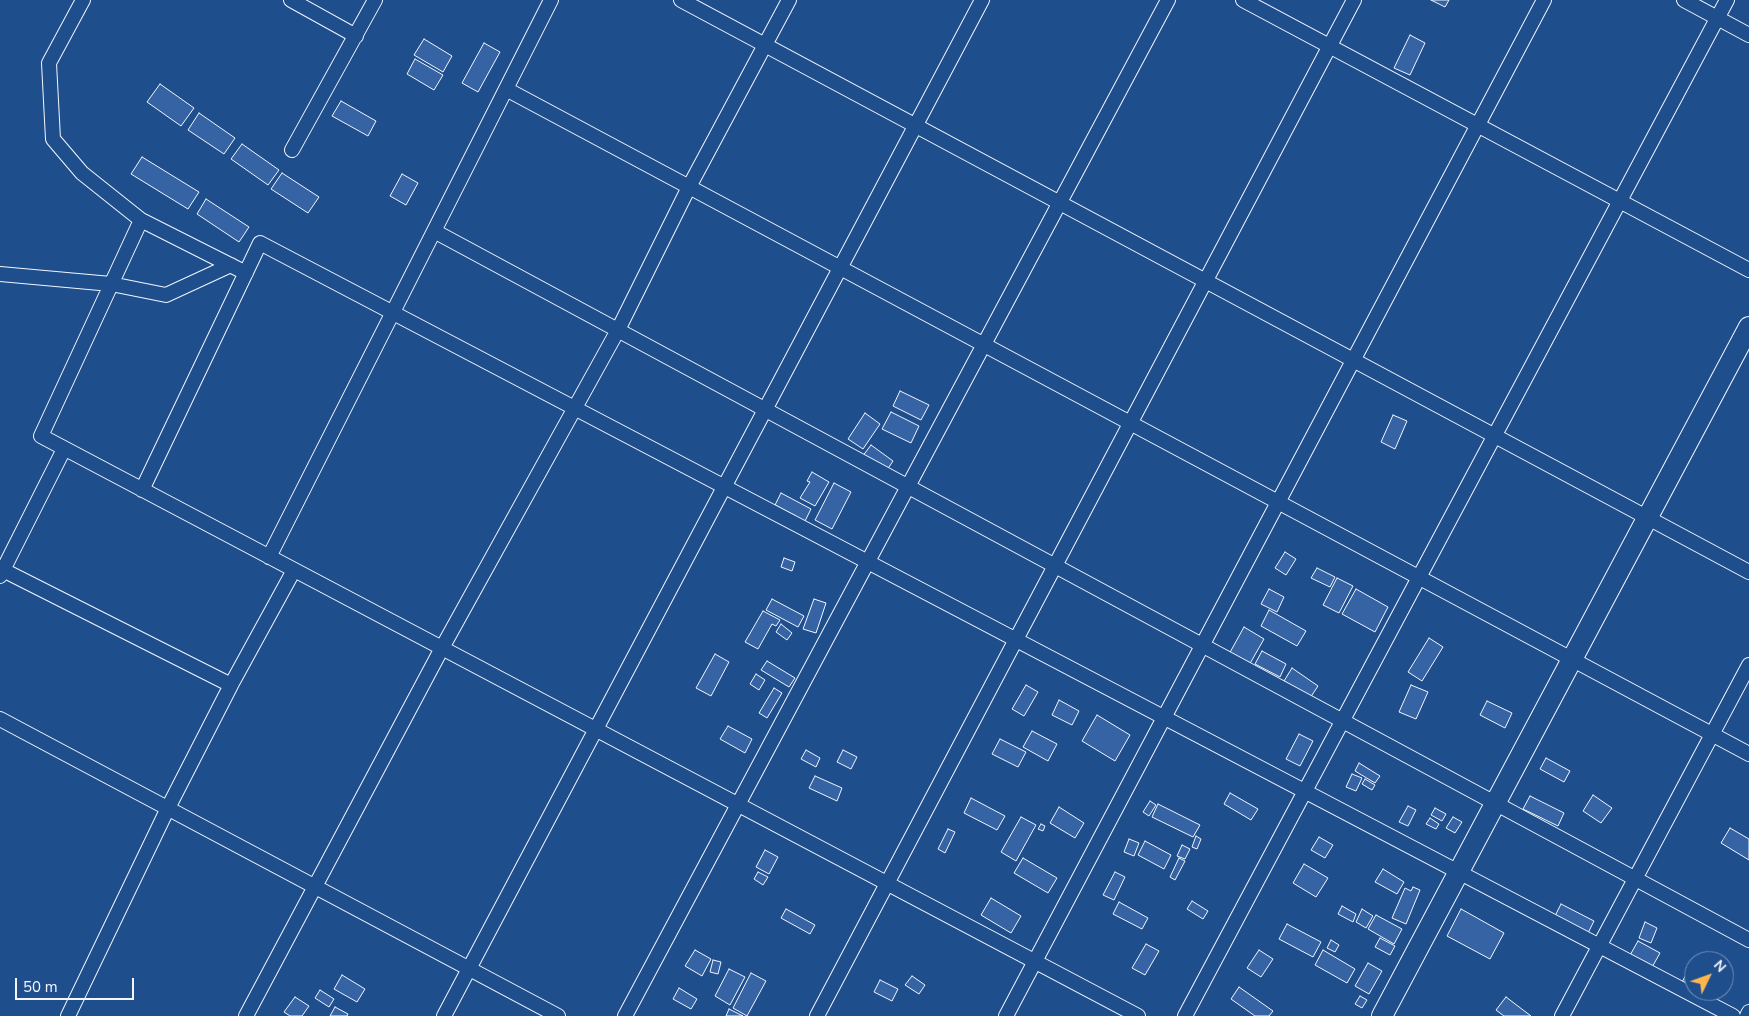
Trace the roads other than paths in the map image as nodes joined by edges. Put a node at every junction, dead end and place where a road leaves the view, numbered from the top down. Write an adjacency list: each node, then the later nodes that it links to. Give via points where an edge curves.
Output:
1 (82, 0): 26 (street, via 50,63 53,139 82,173)
2 (291, 0): 16 (street)
3 (375, 0): 16 (street)
4 (551, 0): 19 (street)
5 (681, 0): 17 (street)
6 (790, 0): 17 (street)
7 (982, 0): 21 (street)
8 (1168, 0): 25 (street)
9 (1243, 0): 18 (street)
10 (1354, 0): 18 (street)
11 (1544, 0): 20 (street)
12 (1684, 0): 14 (street)
13 (1727, 0): 14 (street)
14 (1717, 18): 15 (street); 24 (street)
15 (1749, 35)
16 (356, 36): 22 (street)
17 (765, 45): 21 (street); 23 (street)
18 (1330, 46): 20 (street); 33 (street)
19 (506, 89): 23 (street); 27 (street)
20 (1478, 125): 24 (street); 39 (street)
21 (916, 126): 25 (street); 29 (street)
22 (292, 150)
23 (689, 187): 29 (street); 37 (street)
24 (1620, 201): 30 (street); 43 (street)
25 (1059, 203): 33 (street); 38 (street)
26 (141, 220): 28 (street); 34 (street)
27 (434, 231): 35 (street); 37 (street)
28 (231, 265): 31 (street); 34 (street, via 166,295)
29 (840, 268): 38 (street); 41 (street)
30 (1749, 270)
31 (246, 273): 35 (street, via 260,243); 47 (street)
32 (0, 274): 34 (street)
33 (1206, 281): 39 (street); 42 (street)
34 (111, 284): 44 (street, via 41,436)
35 (392, 312): 40 (street); 50 (street)
36 (1749, 327): 49 (street)
37 (618, 330): 40 (street); 41 (street)
38 (984, 344): 42 (street); 46 (street)
39 (1353, 360): 43 (street); 48 (street)
40 (574, 408): 45 (street); 59 (street)
41 (765, 410): 45 (street); 46 (street)
42 (1130, 423): 48 (street); 52 (street)
43 (1495, 436): 49 (street); 56 (street)
44 (64, 448): 47 (street); 55 (street)
45 (724, 487): 51 (street); 66 (street)
46 (908, 487): 51 (street); 52 (street)
47 (142, 490): 50 (street)
48 (1278, 502): 56 (street); 58 (street)
49 (1648, 517): 54 (street); 60 (street)
50 (269, 557): 53 (street)
51 (868, 562): 57 (street); 71 (street)
52 (1055, 566): 57 (street); 58 (street)
53 (294, 570): 59 (street); 62 (street)
54 (1749, 572)
55 (1, 573): 62 (street)
56 (1419, 577): 60 (street); 65 (street)
57 (1016, 640): 63 (street); 75 (street)
58 (1202, 645): 63 (street); 65 (street)
59 (442, 648): 66 (street); 76 (street)
60 (1572, 659): 67 (street); 70 (street)
61 (1749, 665): 67 (street)
62 (231, 685): 72 (street)
63 (1164, 717): 69 (street); 79 (street)
64 (0, 719): 72 (street)
65 (1343, 721): 69 (street); 70 (street)
66 (595, 729): 71 (street); 80 (street)
67 (1712, 734): 68 (street); 74 (street)
68 (1749, 754)
69 (1305, 792): 73 (street); 90 (street)
70 (1495, 803): 73 (street); 74 (street)
71 (738, 804): 75 (street); 86 (street)
72 (168, 808): 76 (street); 82 (street)
73 (1459, 872): 78 (street); 91 (street)
74 (1635, 878): 77 (street); 78 (street)
75 (887, 883): 79 (street); 87 (street)
76 (315, 887): 80 (street); 83 (street)
77 (1749, 940)
78 (1599, 946): 92 (street); 93 (street)
79 (1035, 961): 88 (street); 89 (street)
80 (469, 968): 84 (street); 85 (street)
81 (1749, 1012): 94 (street)
82 (68, 1016)
83 (246, 1016)
84 (444, 1016)
85 (558, 1016)
86 (625, 1016)
87 (817, 1016)
88 (1006, 1016)
89 (1138, 1016)
90 (1185, 1016)
91 (1382, 1016)
92 (1562, 1016)
93 (1732, 1016)
94 (1747, 1016)

